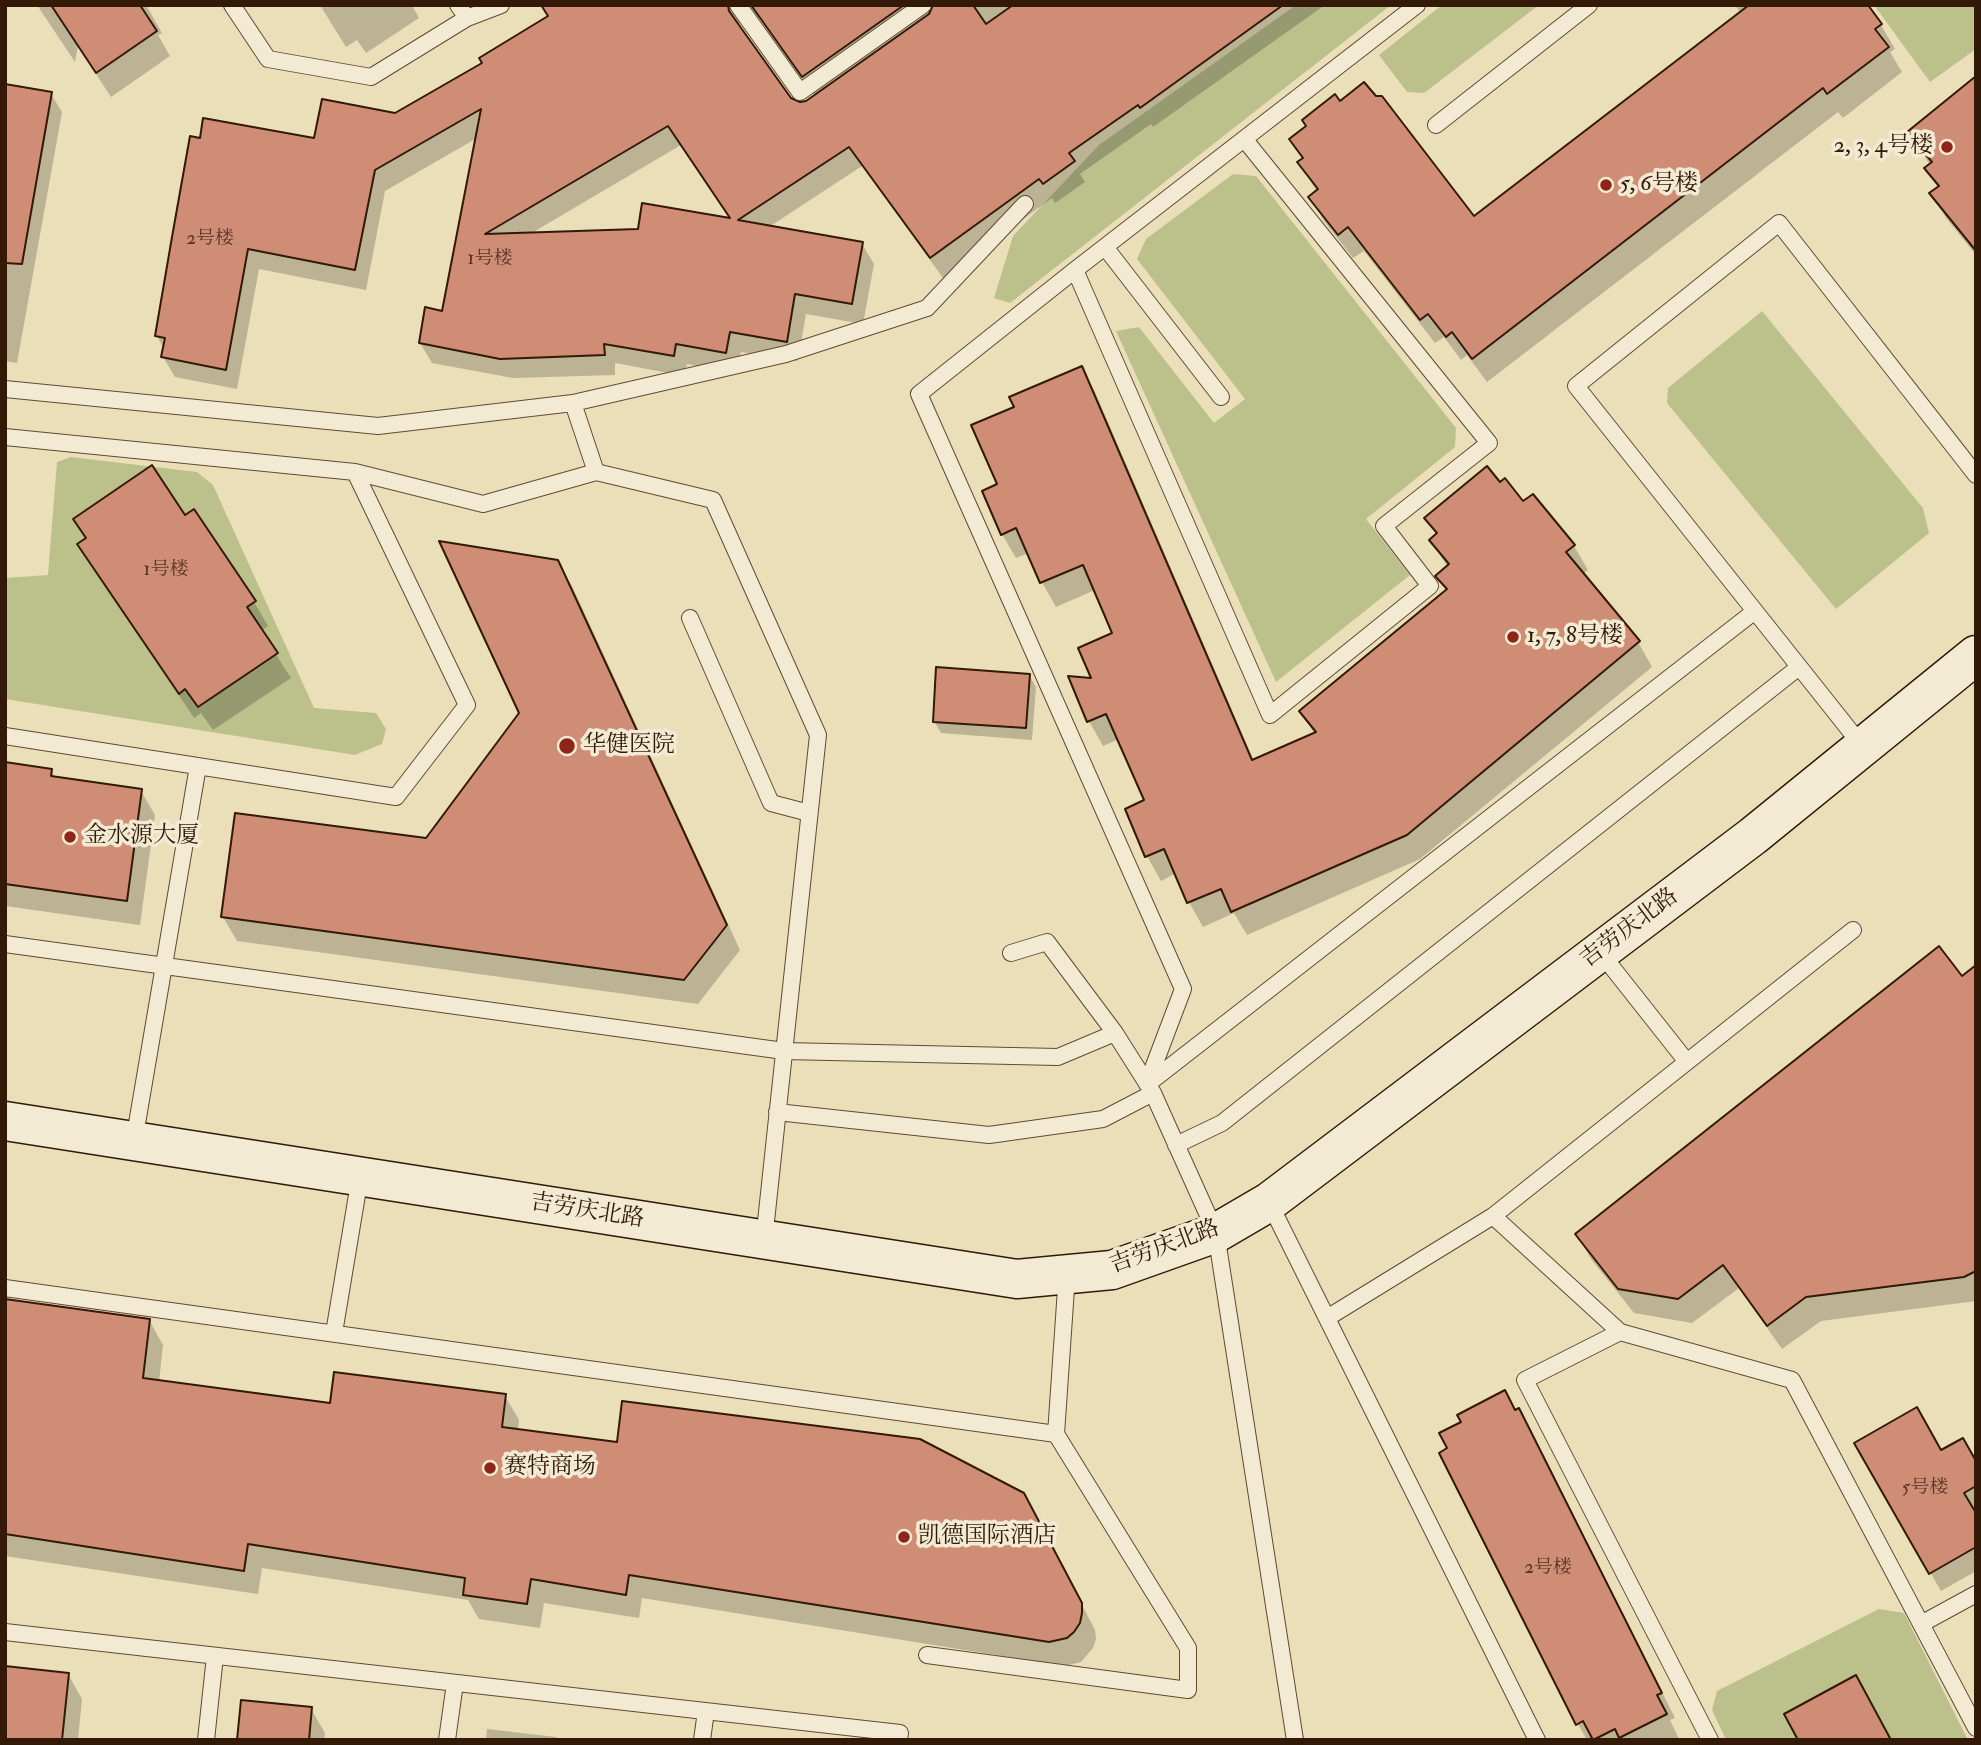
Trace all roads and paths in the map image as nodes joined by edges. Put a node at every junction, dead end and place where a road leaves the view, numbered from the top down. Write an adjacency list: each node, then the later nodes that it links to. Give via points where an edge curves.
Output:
1 (232, 5): 7 (lane, via 268,59 371,77)
2 (501, 5): 7 (lane)
3 (738, 5): 4 (lane, via 800,92)
4 (923, 5)
5 (1417, 5): 9 (lane)
6 (1589, 5): 8 (lane)
7 (463, 12)
8 (1436, 125)
9 (1245, 140): 11 (lane); 12 (lane, via 1489,443 1384,526 1430,586 1270,715)
10 (1025, 204): 15 (lane, via 927,308 786,354)
11 (1105, 247): 12 (lane); 14 (lane)
12 (1075, 271): 36 (lane, via 919,394 1184,989)
13 (5, 389): 15 (lane, via 379,426)
14 (1221, 397)
15 (573, 403): 19 (lane)
16 (5, 437): 18 (lane)
17 (1973, 464): 20 (lane, via 1779,223 1576,386)
18 (355, 471): 19 (lane, via 483,504); 26 (lane, via 467,705 396,797)
19 (596, 472): 27 (lane, via 713,500 818,735)
20 (1755, 611): 23 (lane); 36 (lane)
21 (690, 618): 27 (lane, via 771,803)
22 (1976, 656): 25 (main road, 吉劳庆北路)
23 (1799, 667): 25 (lane); 40 (lane, via 1222,1123)
24 (5, 736): 26 (lane)
25 (1863, 747): 30 (main road, 吉劳庆北路)
26 (198, 766): 32 (lane)
27 (809, 813): 34 (lane)
28 (1853, 930): 35 (lane)
29 (5, 944): 32 (lane)
30 (1600, 952): 35 (lane); 42 (main road, 吉劳庆北路)
31 (1011, 953): 33 (lane, via 1047,942)
32 (164, 966): 34 (lane); 39 (lane)
33 (1115, 1033): 34 (lane, via 1058,1057); 36 (lane)
34 (784, 1051): 37 (lane)
35 (1687, 1062): 43 (lane)
36 (1150, 1089): 37 (lane, via 1102,1119 989,1135); 40 (lane)
37 (777, 1112): 45 (lane)
38 (5, 1121): 39 (main road, 吉劳庆北路)
39 (134, 1141): 41 (main road, 吉劳庆北路)
40 (1176, 1145): 44 (lane)
41 (360, 1176): 45 (main road, 吉劳庆北路); 50 (lane)
42 (1269, 1202): 44 (main road, 吉劳庆北路); 48 (lane)
43 (1493, 1216): 48 (lane); 49 (lane)
44 (1216, 1233): 46 (main road, 吉劳庆北路, via 1112,1270); 64 (lane)
45 (764, 1240): 46 (main road, 吉劳庆北路, via 1017,1279)
46 (1067, 1274): 51 (lane)
47 (5, 1288): 50 (lane)
48 (1327, 1318): 65 (lane)
49 (1620, 1332): 53 (lane, via 1792,1380); 66 (lane, via 1525,1380)
50 (334, 1334): 51 (lane)
51 (1056, 1434): 55 (lane, via 1188,1648 1188,1690)
52 (1976, 1594): 53 (lane)
53 (1921, 1624): 59 (lane)
54 (5, 1632): 56 (lane)
55 (927, 1655)
56 (215, 1656): 57 (lane); 60 (lane)
57 (455, 1683): 58 (lane); 61 (lane)
58 (706, 1711): 62 (lane); 63 (lane, via 900,1733)
59 (1976, 1728)
60 (206, 1740)
61 (447, 1740)
62 (702, 1740)
63 (899, 1740)
64 (1295, 1740)
65 (1537, 1740)
66 (1710, 1740)

